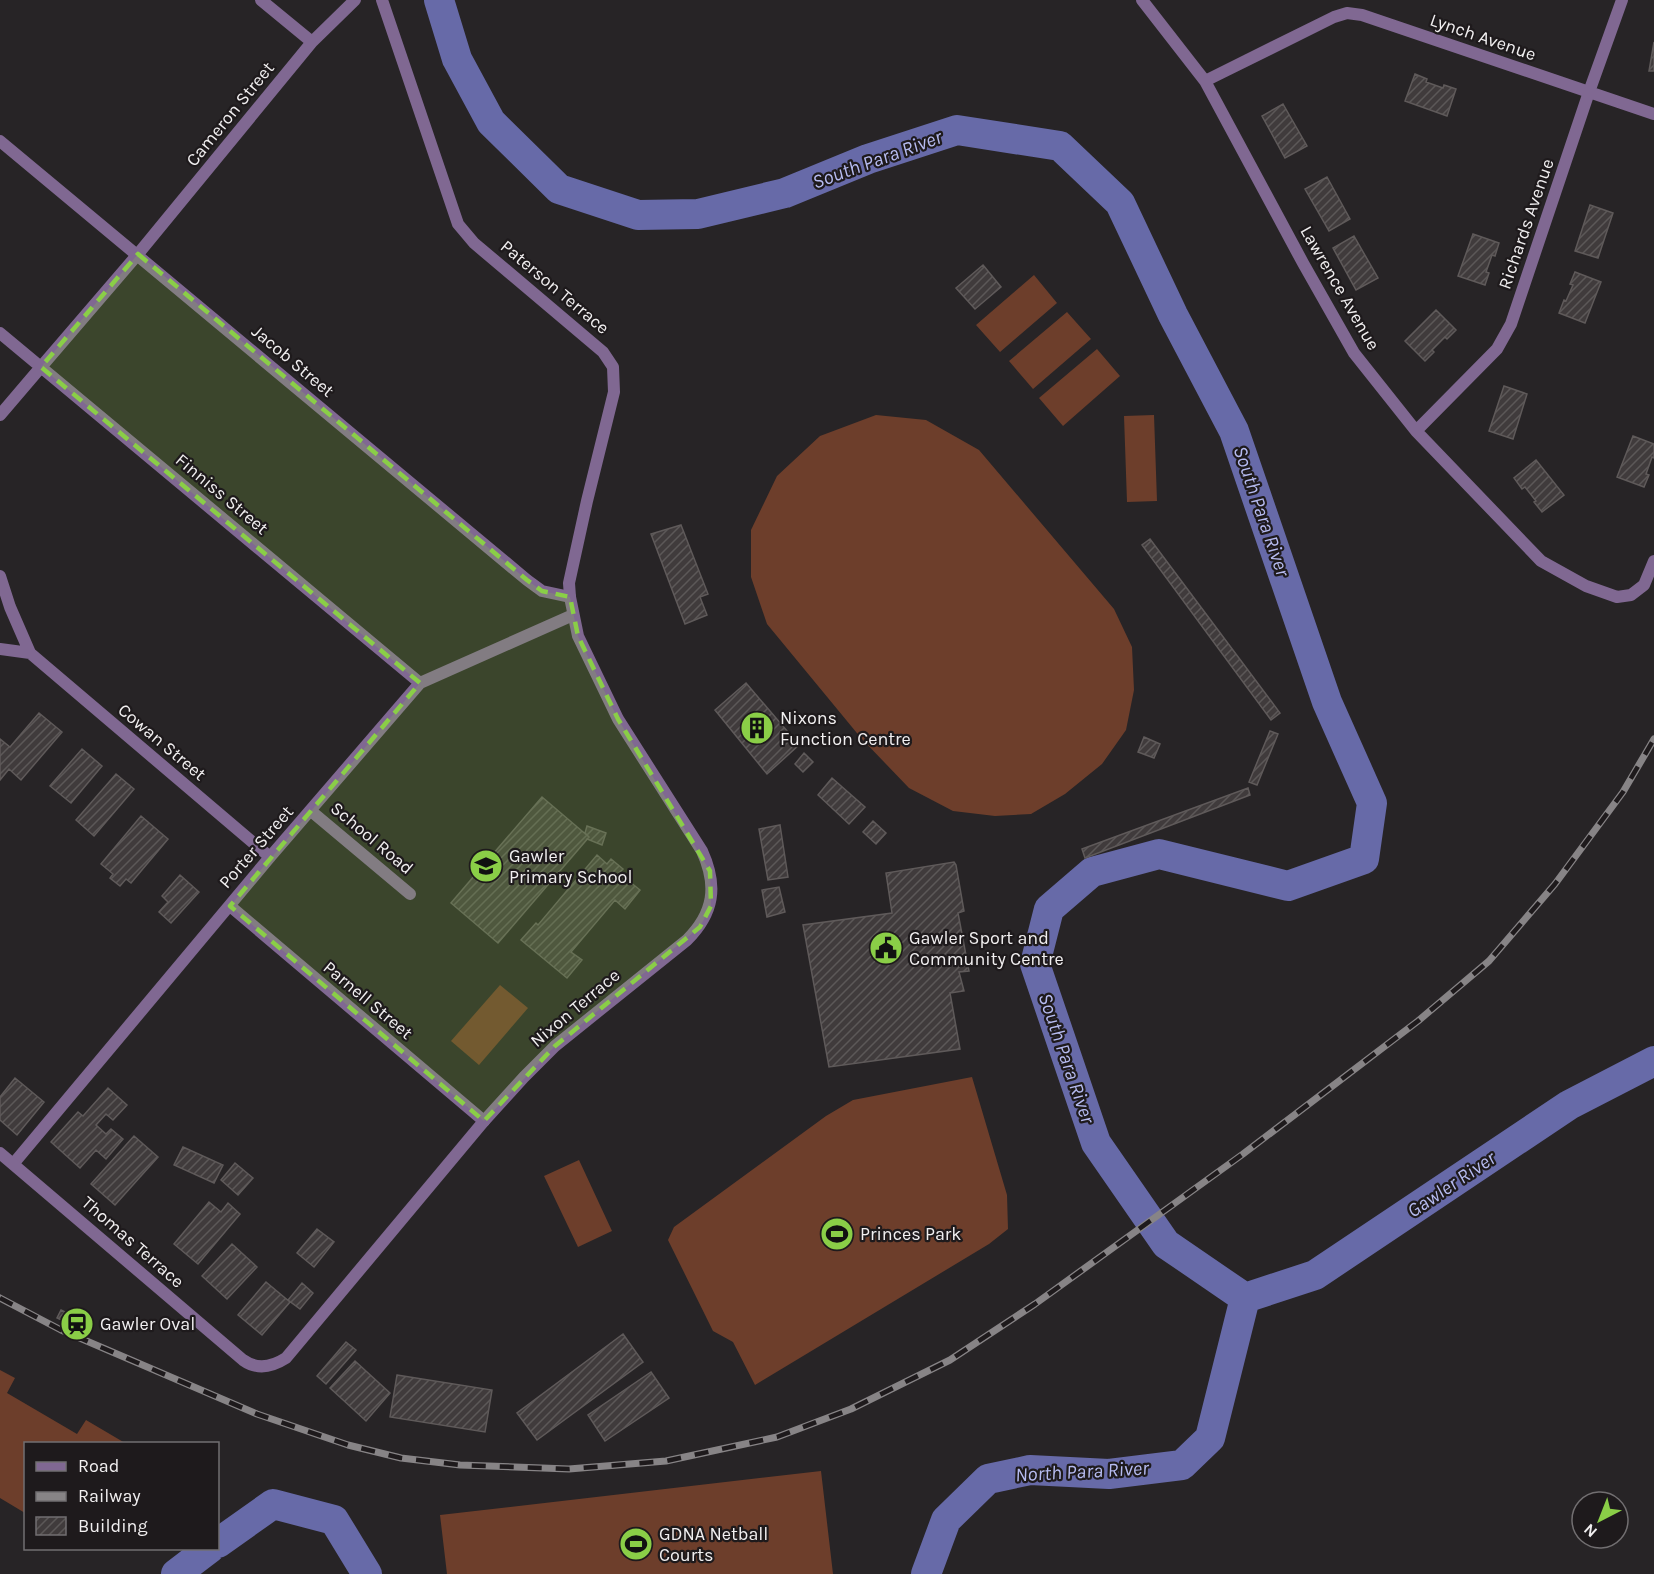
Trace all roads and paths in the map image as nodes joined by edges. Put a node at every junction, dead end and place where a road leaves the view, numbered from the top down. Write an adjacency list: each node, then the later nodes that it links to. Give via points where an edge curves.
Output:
1 (261, 0): 6 (street)
2 (355, 0): 6 (street, Cameron Street)
3 (382, 0): 18 (street, Paterson Terrace, via 458,224 474,243 603,352 613,367 614,392 584,511 569,583)
4 (1142, 0): 7 (street, Lawrence Avenue)
5 (1623, 0): 8 (street, Richards Avenue)
6 (312, 42): 11 (street, Cameron Street)
7 (1205, 81): 8 (street, Lynch Avenue, via 1347,13); 15 (street, Lawrence Avenue, via 1354,352)
8 (1589, 92): 9 (street, Lynch Avenue); 15 (street, Richards Avenue, via 1511,324 1497,349)
9 (1654, 114)
10 (0, 141): 11 (street, Jacob Street)
11 (138, 254): 13 (street, Cameron Street); 18 (street, Jacob Street, via 527,580 542,591)
12 (0, 333): 13 (street, Finniss Street)
13 (41, 367): 14 (street); 22 (street, Finniss Street)
14 (0, 415)
15 (1416, 431): 16 (street, Lawrence Avenue, via 1541,561 1586,586 1617,597 1631,595 1644,585)
16 (1654, 561)
17 (0, 576): 21 (street)
18 (570, 597): 19 (street, Paterson Terrace)
19 (573, 615): 22 (street, Porter Street); 27 (street, Nixon Terrace, via 578,636 618,719 702,851 711,871 711,906 700,927 687,940 555,1046)
20 (0, 649): 21 (street)
21 (30, 653): 24 (street, Cowan Street)
22 (420, 683): 23 (street, Porter Street)
23 (311, 811): 24 (street, Porter Street); 25 (street, School Road)
24 (270, 858): 26 (street, Porter Street)
25 (410, 894)
26 (230, 906): 27 (street, Parnell Street); 29 (street, Porter Street)
27 (484, 1121): 30 (street, Nixon Terrace, via 286,1358 258,1367)
28 (0, 1153): 29 (street, Thomas Terrace)
29 (14, 1164): 30 (street, Thomas Terrace)
30 (243, 1360)

